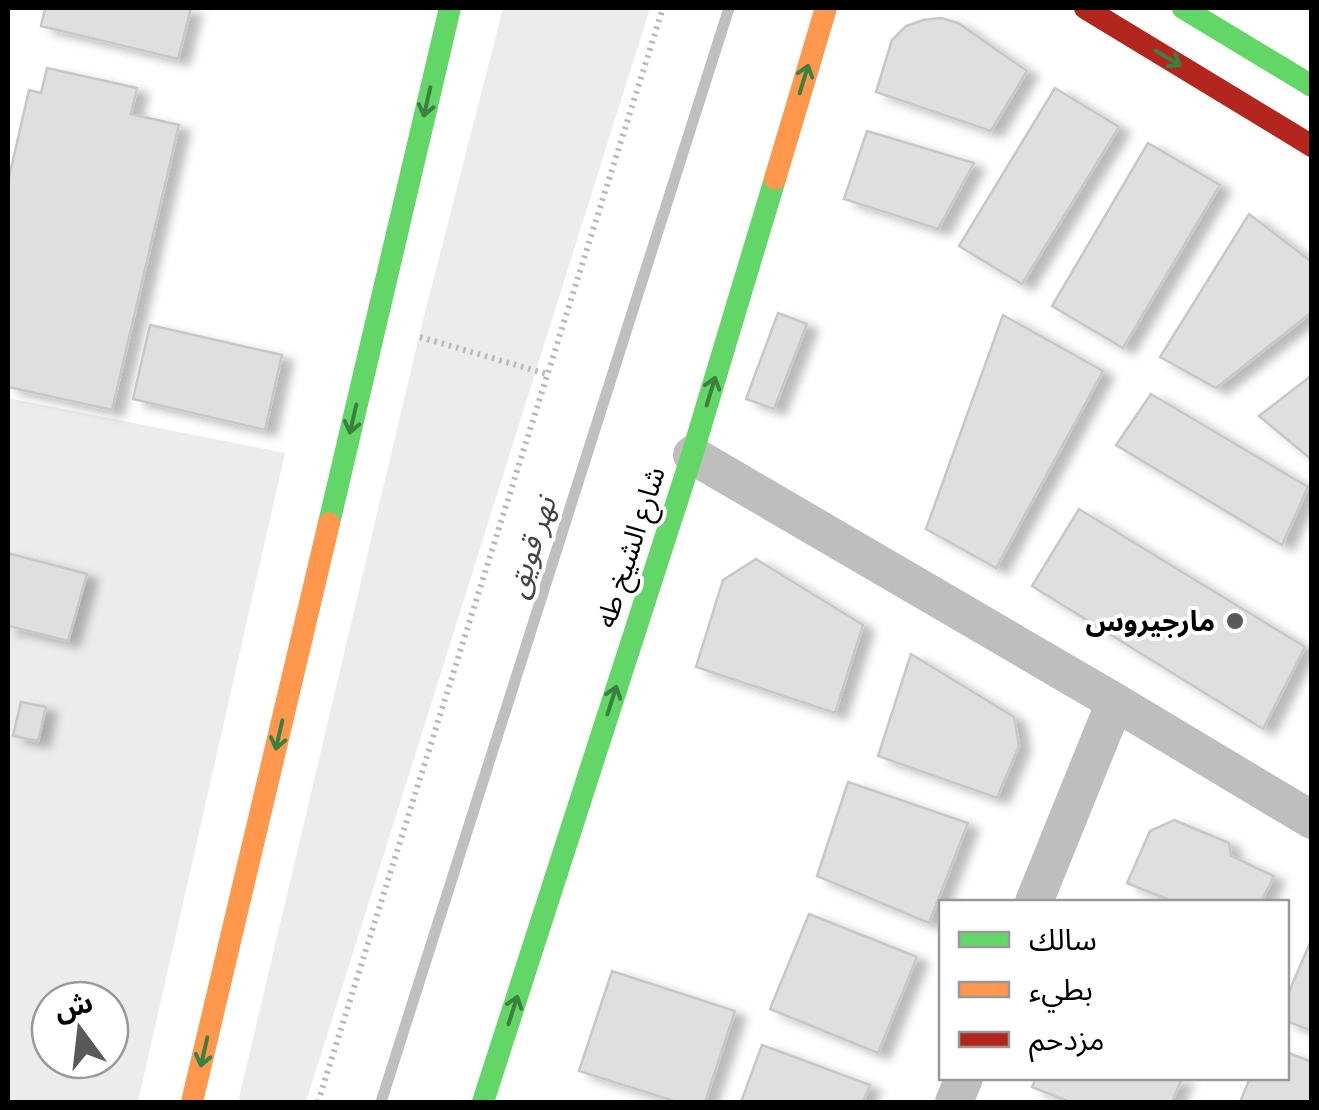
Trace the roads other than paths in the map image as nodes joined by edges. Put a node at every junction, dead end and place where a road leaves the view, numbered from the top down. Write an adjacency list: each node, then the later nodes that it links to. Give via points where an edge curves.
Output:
1 (450, 8): 11 (main road, one-way to 11)
2 (826, 8): 7 (main road, شارع الشيخ طه, one-way to 2)
3 (1085, 8): 6 (main road, one-way to 6)
4 (1183, 8): 5 (main road)
5 (1312, 86)
6 (1312, 146)
7 (692, 455): 8 (street); 12 (main road, شارع الشيخ طه, one-way to 7)
8 (1115, 702): 9 (street); 10 (street)
9 (1312, 820)
10 (1035, 900)
11 (192, 1102)
12 (483, 1102)

